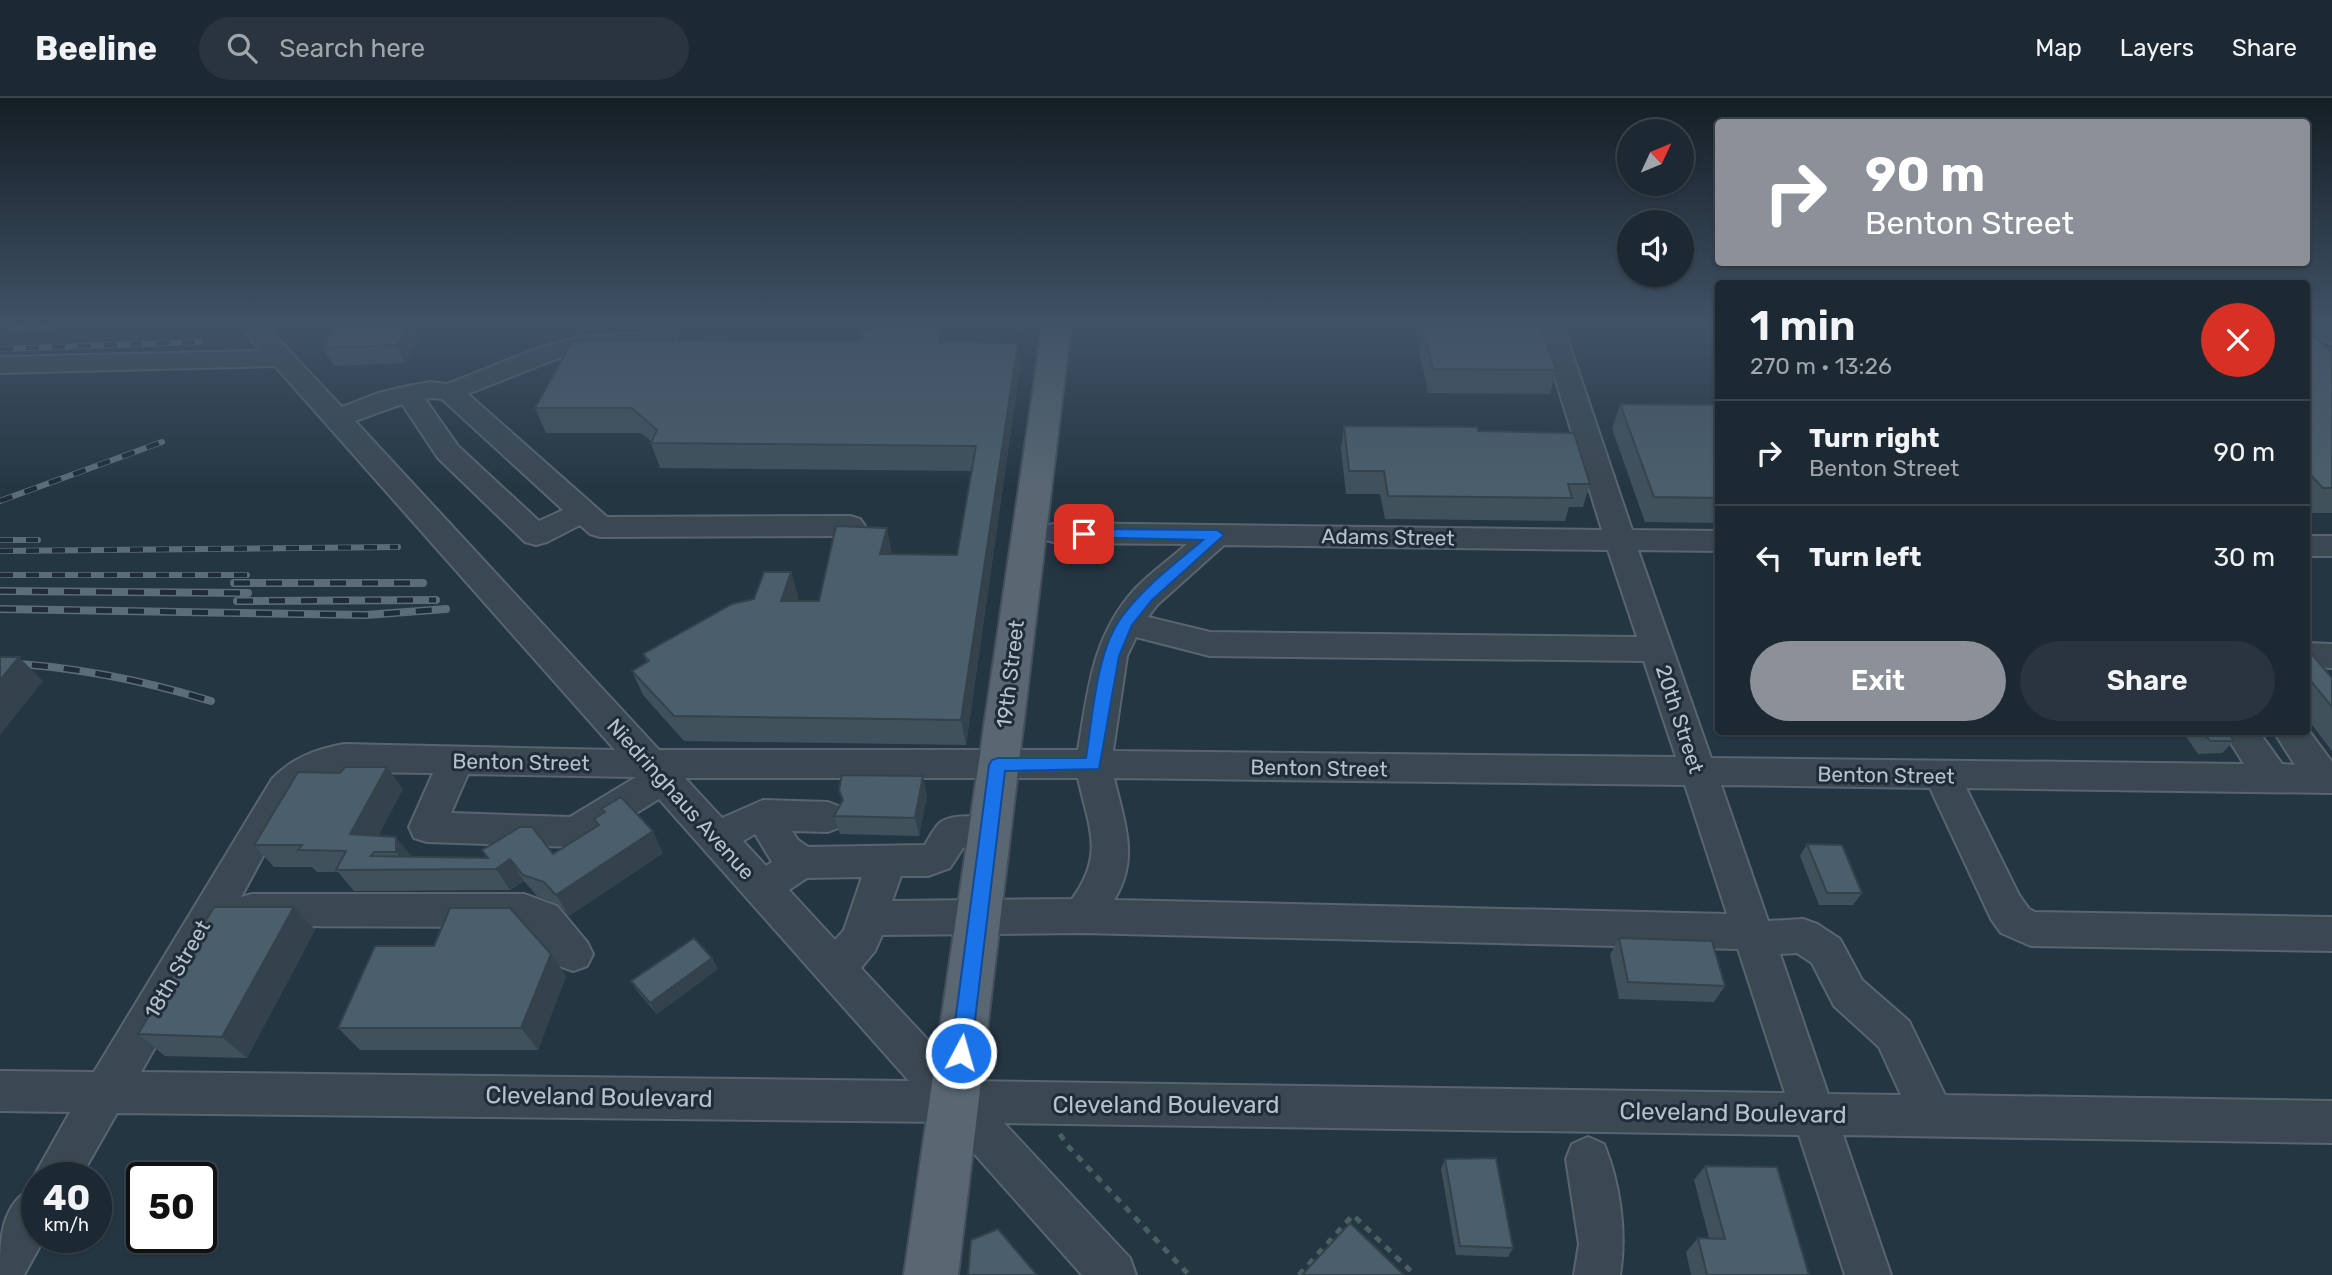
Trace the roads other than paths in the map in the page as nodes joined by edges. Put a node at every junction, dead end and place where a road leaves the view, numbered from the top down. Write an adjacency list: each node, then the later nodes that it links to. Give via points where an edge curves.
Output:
1 (299, 378): 7 (street, Niedringhaus Avenue)
2 (485, 378): 5 (street)
3 (1050, 378): 24 (main road, 19th Street)
4 (1568, 378): 12 (street, 20th Street)
5 (450, 392): 6 (street); 8 (street)
6 (408, 394): 7 (street); 8 (street, via 448,452 536,535)
7 (336, 419): 28 (street, Niedringhaus Avenue)
8 (583, 512): 9 (street, via 600,527)
9 (850, 526)
10 (1057, 533): 11 (street, Adams Street)
11 (1217, 535): 12 (street, Adams Street); 16 (street, via 1146,597)
12 (1620, 540): 13 (street, Adams Street); 17 (street, 20th Street)
13 (1715, 541)
14 (2310, 546): 15 (street)
15 (2332, 546)
16 (1126, 622): 17 (street, via 1210,644); 26 (street, via 1111,656)
17 (1658, 649): 29 (street, 20th Street)
18 (2310, 655): 19 (street)
19 (2332, 656)
20 (2310, 659): 21 (street)
21 (2332, 687)
22 (2243, 735): 31 (street)
23 (2293, 735): 32 (street)
24 (1000, 747): 26 (street, Benton Street); 28 (street, Benton Street); 35 (main road, 19th Street)
25 (456, 761): 27 (street, Benton Street, via 344,758); 28 (street, Benton Street); 28 (street, via 427,827 575,832)
26 (1093, 764): 29 (street, Benton Street); 42 (street, via 1112,849 1102,886)
27 (308, 768): 40 (street, 18th Street, via 285,789)
28 (656, 772): 36 (street, Niedringhaus Avenue)
29 (1698, 773): 30 (street, Benton Street); 45 (street, 20th Street)
30 (1942, 775): 31 (street, Benton Street); 44 (street, via 2005,907 2015,921 2031,929)
31 (2273, 779): 32 (street, Benton Street)
32 (2328, 779)
33 (763, 815): 34 (street); 36 (street); 38 (street, via 785,850)
34 (828, 817)
35 (989, 833): 37 (street, via 953,833 937,857); 41 (main road, 19th Street)
36 (717, 838): 39 (street, Niedringhaus Avenue)
37 (890, 861): 38 (street); 43 (street)
38 (802, 863): 39 (street)
39 (762, 888): 47 (street, Niedringhaus Avenue)
40 (211, 910): 46 (street, via 524,911 542,918); 49 (street, 18th Street)
41 (979, 916): 42 (street); 43 (street); 50 (main road, 19th Street)
42 (1082, 916): 45 (street)
43 (869, 918): 47 (street, via 862,939)
44 (2332, 934)
45 (1753, 936): 51 (street, 20th Street); 52 (street, via 1803,936 1826,951 1848,993 1894,1034)
46 (573, 954)
47 (835, 969): 50 (street, Niedringhaus Avenue)
48 (0, 1091): 49 (street, Cleveland Boulevard)
49 (105, 1092): 50 (street, Cleveland Boulevard); 55 (street, 18th Street)
50 (956, 1101): 51 (street, Cleveland Boulevard); 58 (main road, 19th Street); 59 (street, Niedringhaus Avenue)
51 (1814, 1114): 52 (street, Cleveland Boulevard); 61 (street, 20th Street)
52 (1933, 1116): 53 (street, Cleveland Boulevard)
53 (2332, 1122)
54 (1588, 1159): 60 (street, via 1602,1244)
55 (64, 1162)
56 (21, 1235): 57 (street)
57 (0, 1270)
58 (931, 1275)
59 (1113, 1275)
60 (1597, 1275)
61 (1868, 1275)

